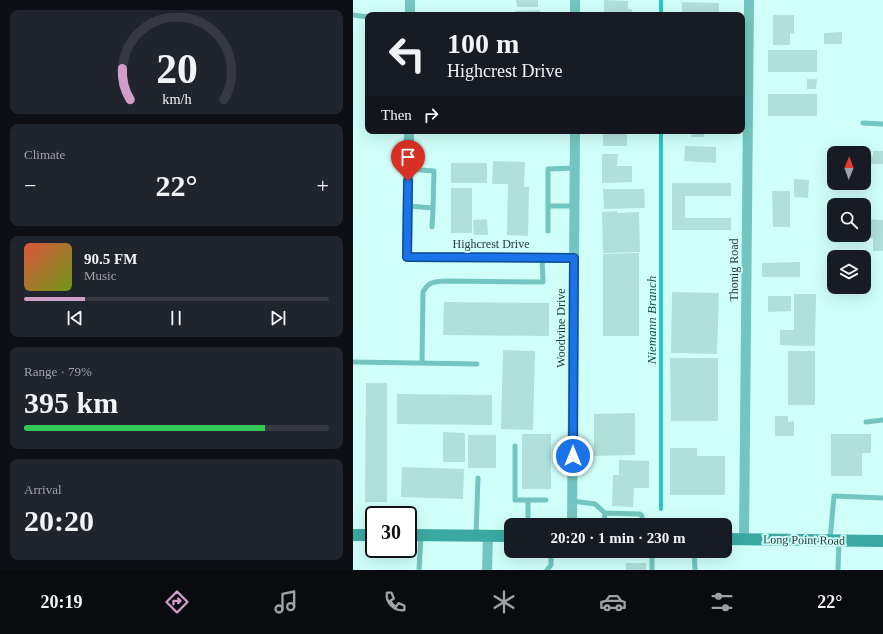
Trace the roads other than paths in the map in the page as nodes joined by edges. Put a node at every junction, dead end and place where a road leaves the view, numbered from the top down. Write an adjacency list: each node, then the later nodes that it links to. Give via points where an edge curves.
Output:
1 (410, 0): 4 (street)
2 (575, 0): 5 (street)
3 (749, 0): 45 (street, Thonig Road)
4 (410, 12)
5 (575, 12)
6 (353, 15): 7 (lane)
7 (365, 17)
8 (863, 123): 9 (lane)
9 (883, 124)
10 (409, 134): 13 (street)
11 (575, 134): 12 (street, Woodvine Drive)
12 (574, 168): 15 (lane, via 548,169); 16 (street, Woodvine Drive)
13 (408, 169): 14 (street); 17 (lane, via 434,171)
14 (408, 206): 17 (lane); 20 (street, Highcrest Drive, via 407,257)
15 (548, 206): 16 (lane); 19 (lane)
16 (574, 206): 21 (street, Woodvine Drive)
17 (433, 208): 18 (lane)
18 (432, 227)
19 (548, 231)
20 (542, 258): 21 (street, Highcrest Drive); 23 (lane, via 543,282 446,281 432,282 426,286 423,292)
21 (574, 258): 32 (street, Woodvine Drive)
22 (353, 362): 23 (lane)
23 (422, 363): 24 (lane)
24 (477, 364)
25 (883, 420): 26 (lane)
26 (866, 422)
27 (515, 446): 30 (lane, via 515,500)
28 (478, 478): 42 (lane)
29 (883, 498): 46 (lane, via 834,496)
30 (528, 500): 31 (lane); 34 (lane)
31 (546, 500)
32 (572, 502): 33 (lane, via 595,504); 35 (street, Woodvine Drive)
33 (605, 513): 36 (lane); 37 (lane, via 640,514)
34 (528, 518)
35 (572, 518)
36 (605, 518)
37 (642, 518)
38 (353, 535): 39 (main road)
39 (365, 535)
40 (417, 535): 41 (main road)
41 (421, 535): 42 (main road); 51 (lane)
42 (482, 536): 43 (main road); 52 (street)
43 (504, 536)
44 (732, 539): 45 (main road, Long Point Road)
45 (744, 539): 46 (main road, Long Point Road)
46 (835, 540): 47 (main road, Long Point Road); 56 (lane)
47 (883, 541)
48 (551, 558): 53 (lane, via 551,565)
49 (652, 558): 54 (lane)
50 (695, 558): 55 (lane)
51 (419, 570)
52 (487, 570)
53 (547, 570)
54 (652, 570)
55 (695, 570)
56 (838, 570)

